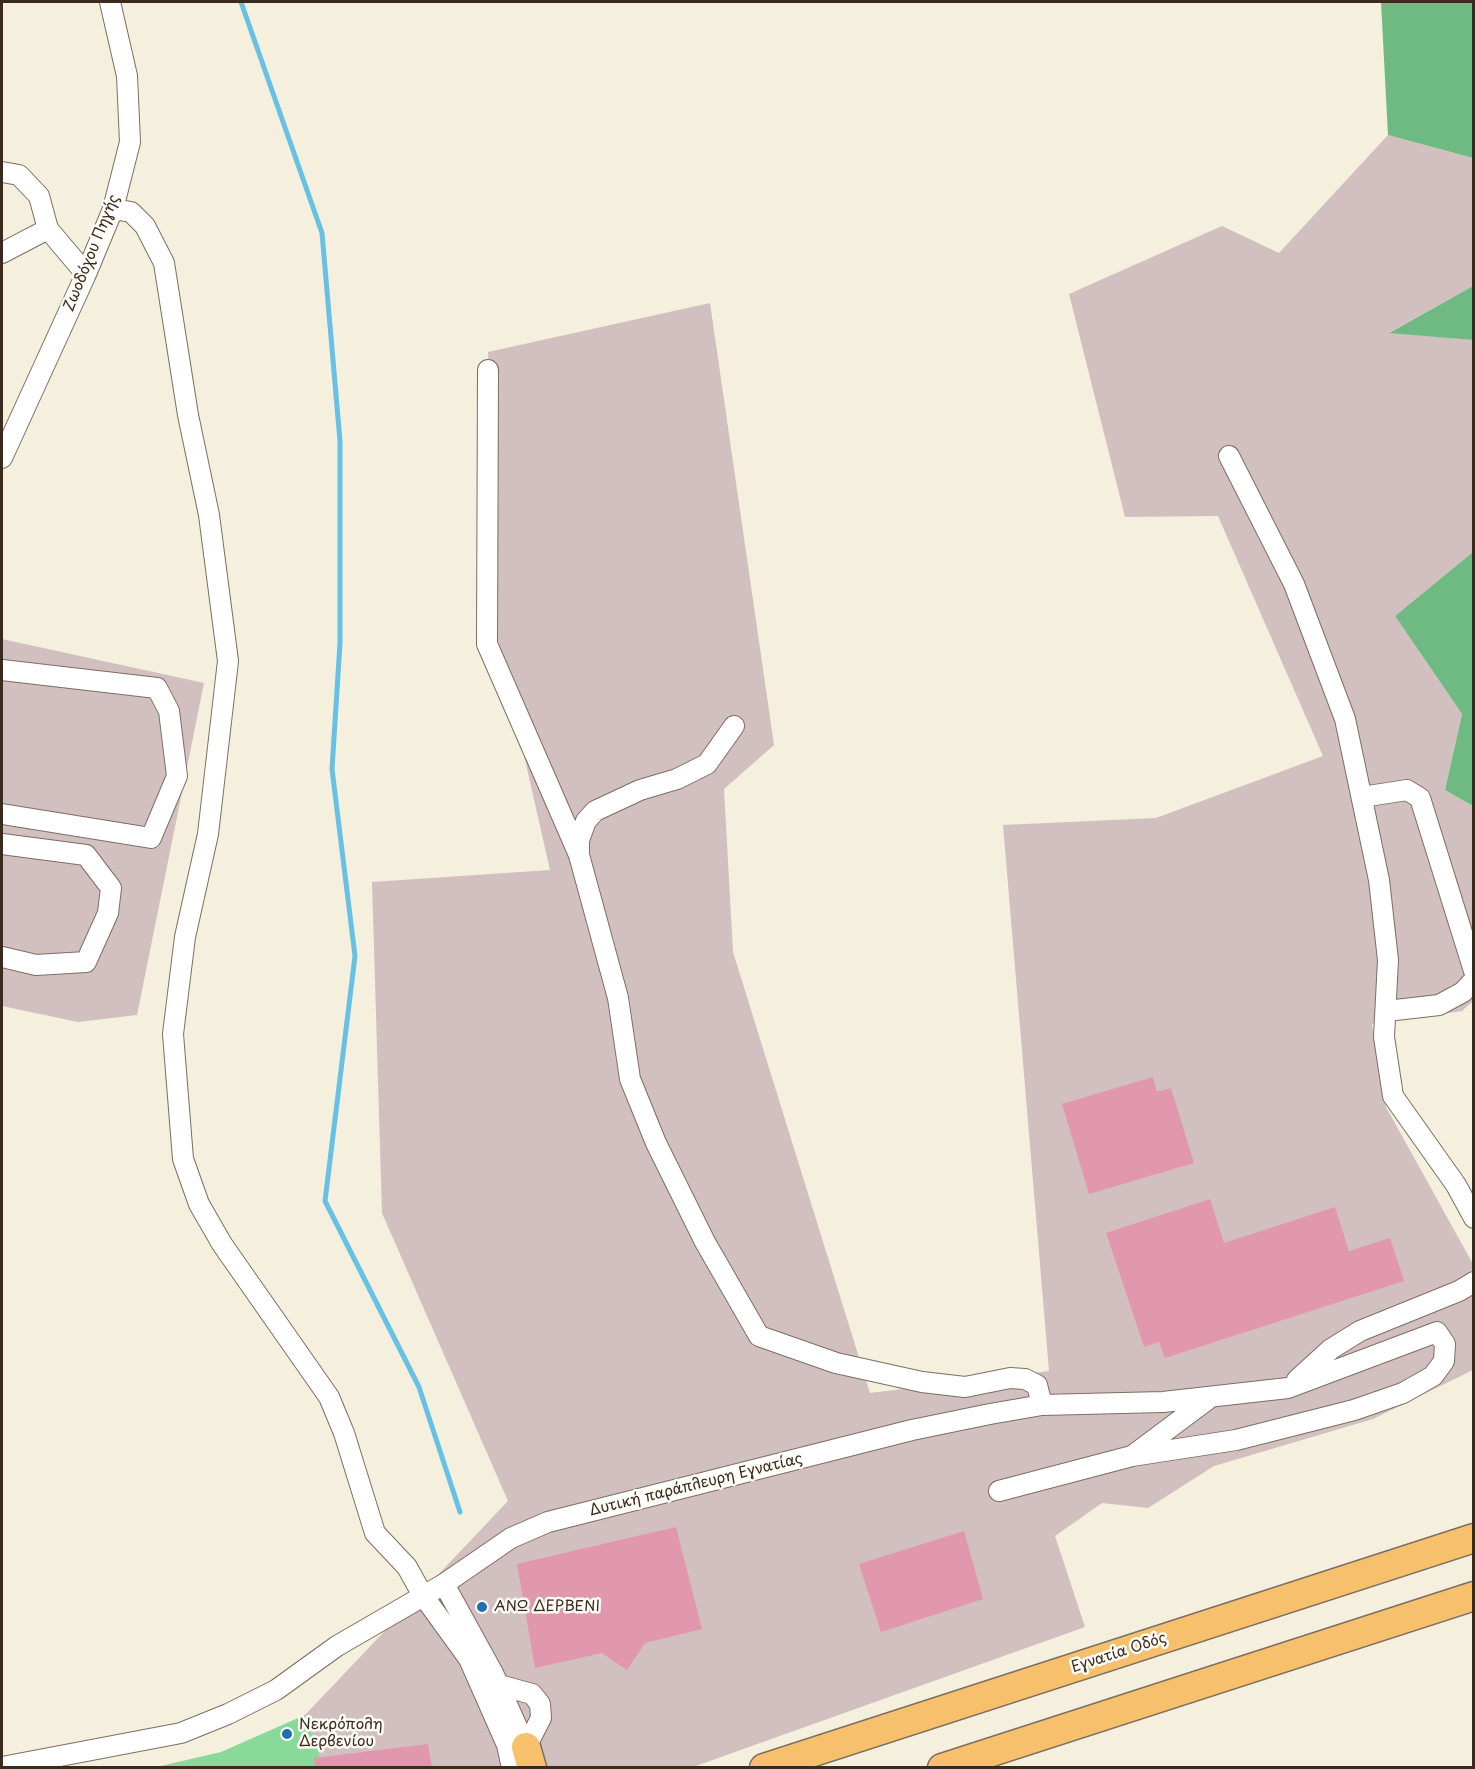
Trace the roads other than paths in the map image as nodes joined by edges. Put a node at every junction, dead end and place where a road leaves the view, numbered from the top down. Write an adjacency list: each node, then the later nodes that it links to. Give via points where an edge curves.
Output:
1 (110, 2): 3 (street, Ζωοδόχου Πηγής, via 127,76 130,142)
2 (2, 172): 4 (street, via 19,175 39,196)
3 (112, 209): 6 (street, Ζωοδόχου Πηγής); 29 (street, via 131,212 145,226 164,263 188,415 209,515 228,661 208,834 185,937 173,1034 183,1159 199,1204 222,1244 329,1397 375,1533 407,1567)
4 (48, 229): 5 (street); 6 (street)
5 (2, 253)
6 (86, 274): 9 (street, Ζωοδόχου Πηγής)
7 (488, 370): 15 (street, via 487,644)
8 (1229, 456): 12 (street, via 1294,584 1345,719)
9 (2, 458)
10 (2, 670): 13 (street, via 157,688 169,711 177,776 151,838)
11 (734, 726): 15 (street, via 707,764 595,811 586,821 579,840)
12 (1362, 797): 17 (street, via 1407,790 1420,798); 19 (street, via 1379,880 1389,960)
13 (2, 814)
14 (2, 844): 16 (street, via 86,855 111,888 108,913 86,962 36,965)
15 (579, 855): 24 (street, via 618,998 630,1079 656,1143 705,1242 759,1336 836,1363 922,1382 965,1387 1025,1379 1036,1385)
16 (2, 957)
17 (1473, 971)
18 (1473, 980): 19 (street, via 1463,992 1439,1005)
19 (1387, 1011): 20 (street, via 1384,1037 1393,1096 1456,1185)
20 (1473, 1218)
21 (1473, 1282): 22 (street, via 1360,1331 1331,1349)
22 (1288, 1388): 23 (street, Δυτική παράπλευρη Εγνατίας); 25 (street, Δυτική παράπλευρη Εγνατίας, via 1437,1332 1445,1344 1444,1361 1433,1376 1403,1393 1354,1410 1236,1440)
23 (1211, 1397): 24 (street, Δυτική παράπλευρη Εγνατίας); 25 (street)
24 (1042, 1406): 28 (street, Δυτική παράπλευρη Εγνατίας, via 912,1430 548,1522 511,1538)
25 (1132, 1456): 26 (street)
26 (999, 1491)
27 (1473, 1539): 34 (highway, Εγνατία Οδός)
28 (444, 1584): 29 (street, Δυτική παράπλευρη Εγνατίας); 31 (street)
29 (422, 1594): 32 (street, via 469,1659 507,1745); 33 (street, Δυτική παράπλευρη Εγνατίας, via 337,1646 276,1690 228,1714 181,1733)
30 (1473, 1596): 35 (highway)
31 (499, 1685): 32 (street); 32 (street, via 532,1694 540,1704 541,1719)
32 (523, 1761)
33 (2, 1767)
34 (764, 1767)
35 (942, 1767)

